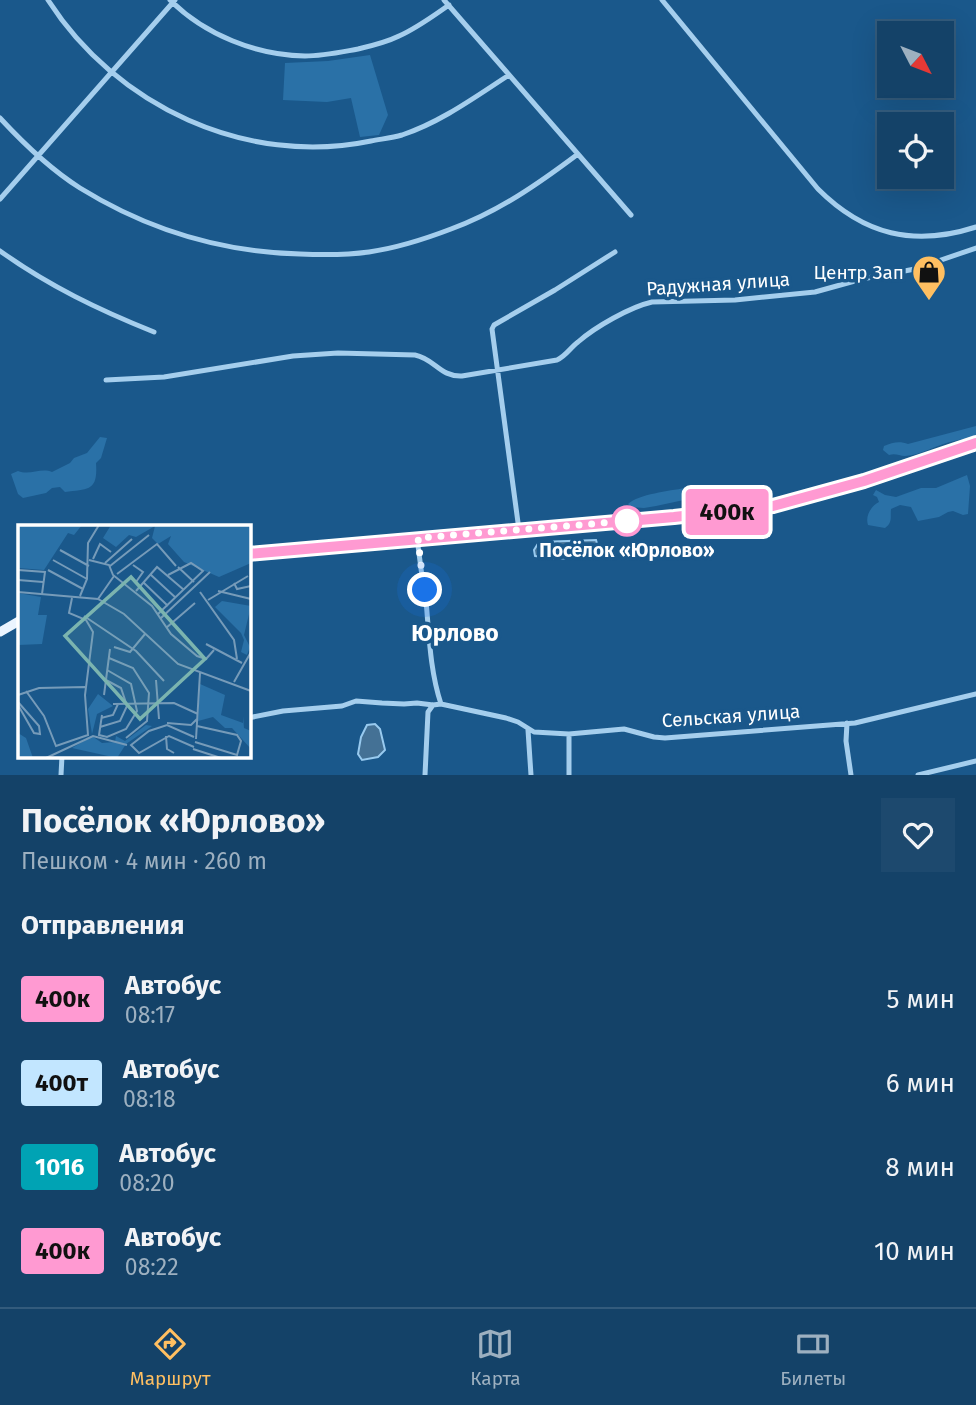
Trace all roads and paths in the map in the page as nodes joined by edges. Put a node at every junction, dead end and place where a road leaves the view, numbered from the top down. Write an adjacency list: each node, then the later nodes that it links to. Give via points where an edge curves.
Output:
1 (48, 0): 5 (street, via 64,25)
2 (662, 0): 12 (street, via 833,204 872,228 894,234 932,236)
3 (173, 1): 4 (street, via 223,37 273,53 306,56 398,37); 5 (street)
4 (447, 3): 6 (street)
5 (112, 72): 6 (street, via 168,111 199,126 274,146 309,148 401,135 437,120); 9 (street)
6 (509, 75): 8 (street)
7 (0, 118): 9 (street)
8 (578, 155): 9 (street, via 533,188 452,229 369,252 322,255 225,247 158,227 87,192); 11 (street)
9 (38, 156): 10 (street)
10 (0, 199)
11 (631, 215)
12 (976, 227)
13 (976, 248): 17 (street, Радужная улица, via 915,269 815,292 640,305 596,329 557,360)
14 (0, 251): 16 (street, via 75,298)
15 (615, 252): 17 (street, via 494,325)
16 (155, 332)
17 (496, 370): 18 (street, Радужная улица, via 454,376 415,355 338,353 164,377); 20 (street)
18 (106, 380)
19 (976, 443): 20 (main road, via 773,506)
20 (519, 530): 21 (main road)
21 (418, 538): 22 (main road); 26 (street, via 432,665)
22 (250, 554)
23 (18, 622): 24 (main road)
24 (0, 632)
25 (976, 694): 29 (street, Сельская улица)
26 (441, 704): 27 (street, Сельская улица); 30 (street, Сельская улица, via 506,718)
27 (433, 705): 28 (street, Сельская улица, via 356,701); 33 (street, via 428,712)
28 (250, 718)
29 (847, 723): 31 (street, Сельская улица, via 665,738 624,729); 36 (street)
30 (528, 730): 31 (street, Сельская улица); 34 (street)
31 (569, 734): 35 (street)
32 (976, 761): 37 (street)
33 (425, 775)
34 (531, 775)
35 (569, 775)
36 (850, 775)
37 (918, 775)

